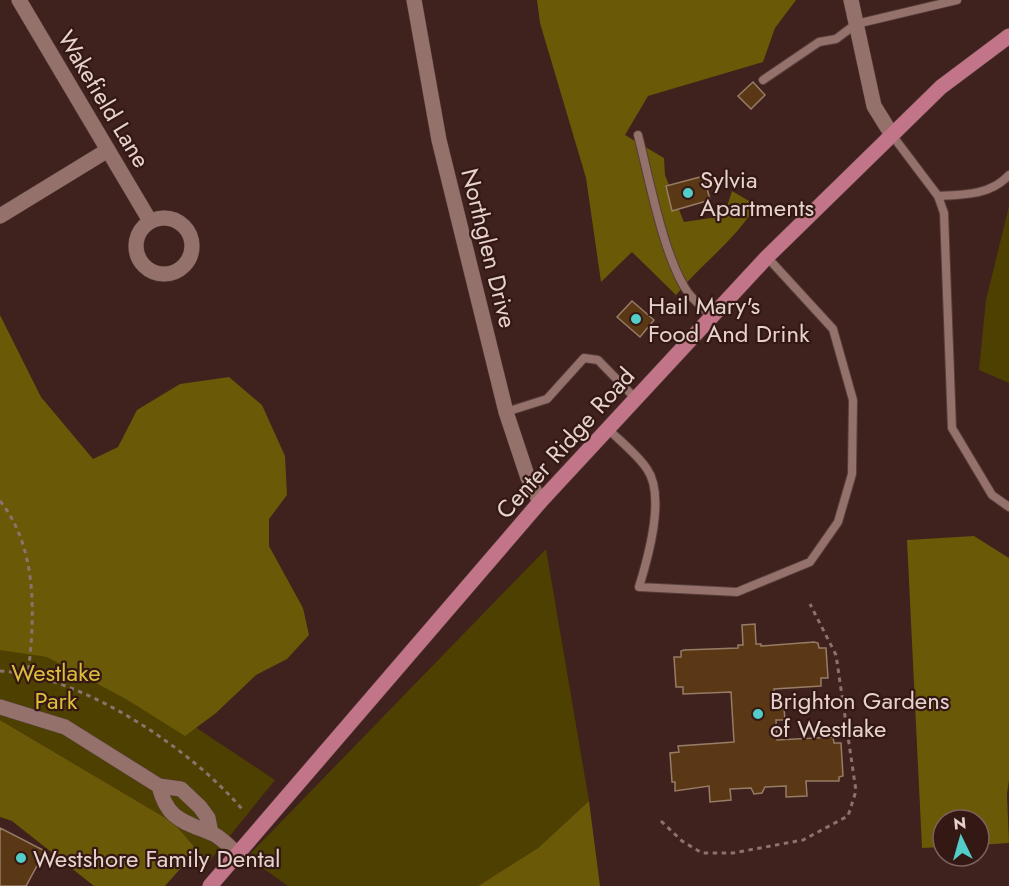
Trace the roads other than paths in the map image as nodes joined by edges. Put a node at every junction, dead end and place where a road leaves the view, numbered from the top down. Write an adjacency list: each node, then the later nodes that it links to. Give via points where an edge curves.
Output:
1 (19, 0): 10 (street, Wakefield Lane)
2 (414, 0): 18 (street, Northglen Drive, via 439,140)
3 (851, 0): 5 (street)
4 (957, 0): 5 (lane)
5 (856, 24): 7 (lane, via 836,39 819,42); 9 (street, via 874,106)
6 (1009, 36): 9 (main road, Center Ridge Road, via 942,87)
7 (763, 80)
8 (638, 135): 16 (lane, via 674,263 689,293)
9 (892, 135): 12 (lane); 15 (main road, Center Ridge Road)
10 (108, 150): 13 (street); 14 (street, Wakefield Lane)
11 (1009, 175): 12 (lane, via 986,190)
12 (938, 196): 21 (lane, via 944,213 952,428 992,495)
13 (0, 216)
14 (150, 221)
15 (767, 257): 16 (main road, Center Ridge Road); 19 (lane, via 833,328 853,400 852,474 838,522 810,562 737,592 639,587 651,545 656,502 648,470)
16 (712, 317): 17 (main road, Center Ridge Road)
17 (636, 399): 18 (lane, via 598,360 584,358 547,399); 19 (main road, Center Ridge Road)
18 (506, 412): 20 (street, Northglen Drive)
19 (608, 429): 20 (main road, Center Ridge Road)
20 (540, 502): 25 (main road, Center Ridge Road)
21 (1009, 507)
22 (0, 707): 23 (street, via 65,727)
23 (159, 786): 24 (street, via 164,805 184,823); 24 (street, via 181,789 208,818)
24 (211, 833): 25 (street)
25 (237, 853): 26 (main road, Center Ridge Road)
26 (210, 886)

